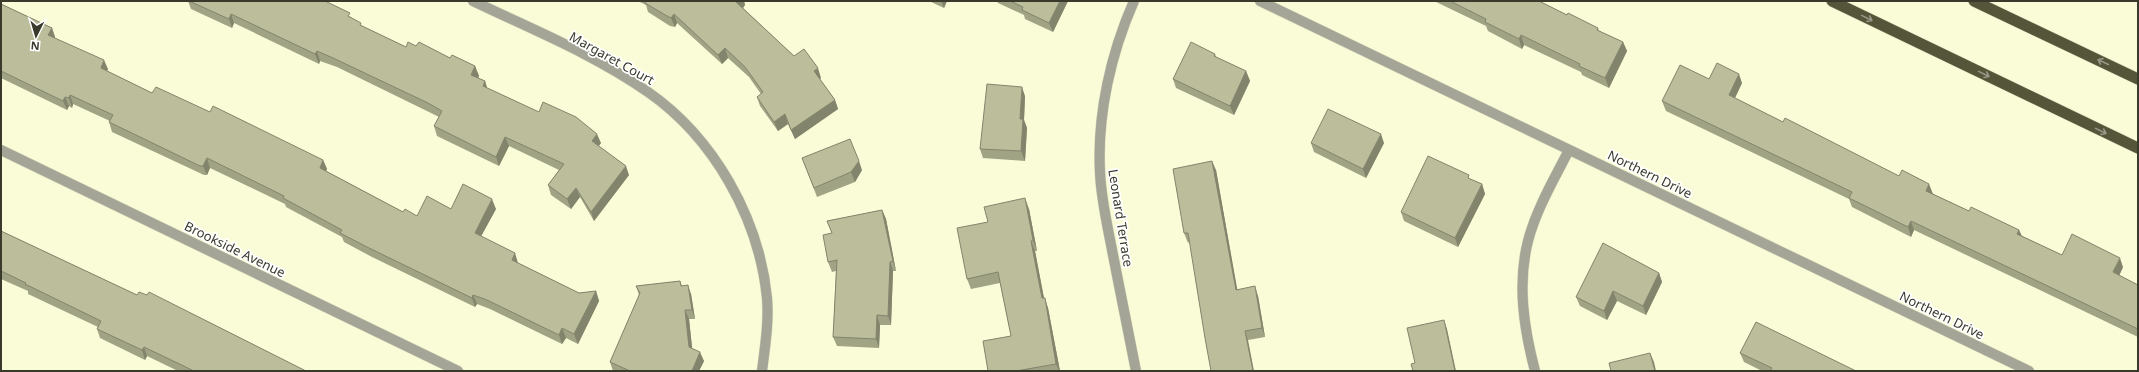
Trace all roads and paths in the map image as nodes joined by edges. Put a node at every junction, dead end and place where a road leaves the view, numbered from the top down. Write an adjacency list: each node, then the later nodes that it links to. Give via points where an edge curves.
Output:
1 (473, 1): 12 (street, Margaret Court, via 601,64 648,92 688,127 721,167 745,212 759,257 767,299)
2 (1134, 1): 13 (street, Leonard Terrace, via 1118,43 1108,82 1100,129 1100,172)
3 (1260, 1): 9 (street, Northern Drive)
4 (1832, 1): 7 (highway, one-way to 7)
5 (1974, 1): 6 (highway, one-way to 5)
6 (2138, 79)
7 (2138, 148)
8 (1, 150): 11 (street, Brookside Avenue)
9 (1569, 150): 10 (street, Northern Drive); 14 (street, via 1541,207 1528,242 1523,279 1524,318)
10 (2011, 367): 15 (street, Northern Drive)
11 (458, 371)
12 (762, 371)
13 (1136, 371)
14 (1535, 371)
15 (2029, 371)

